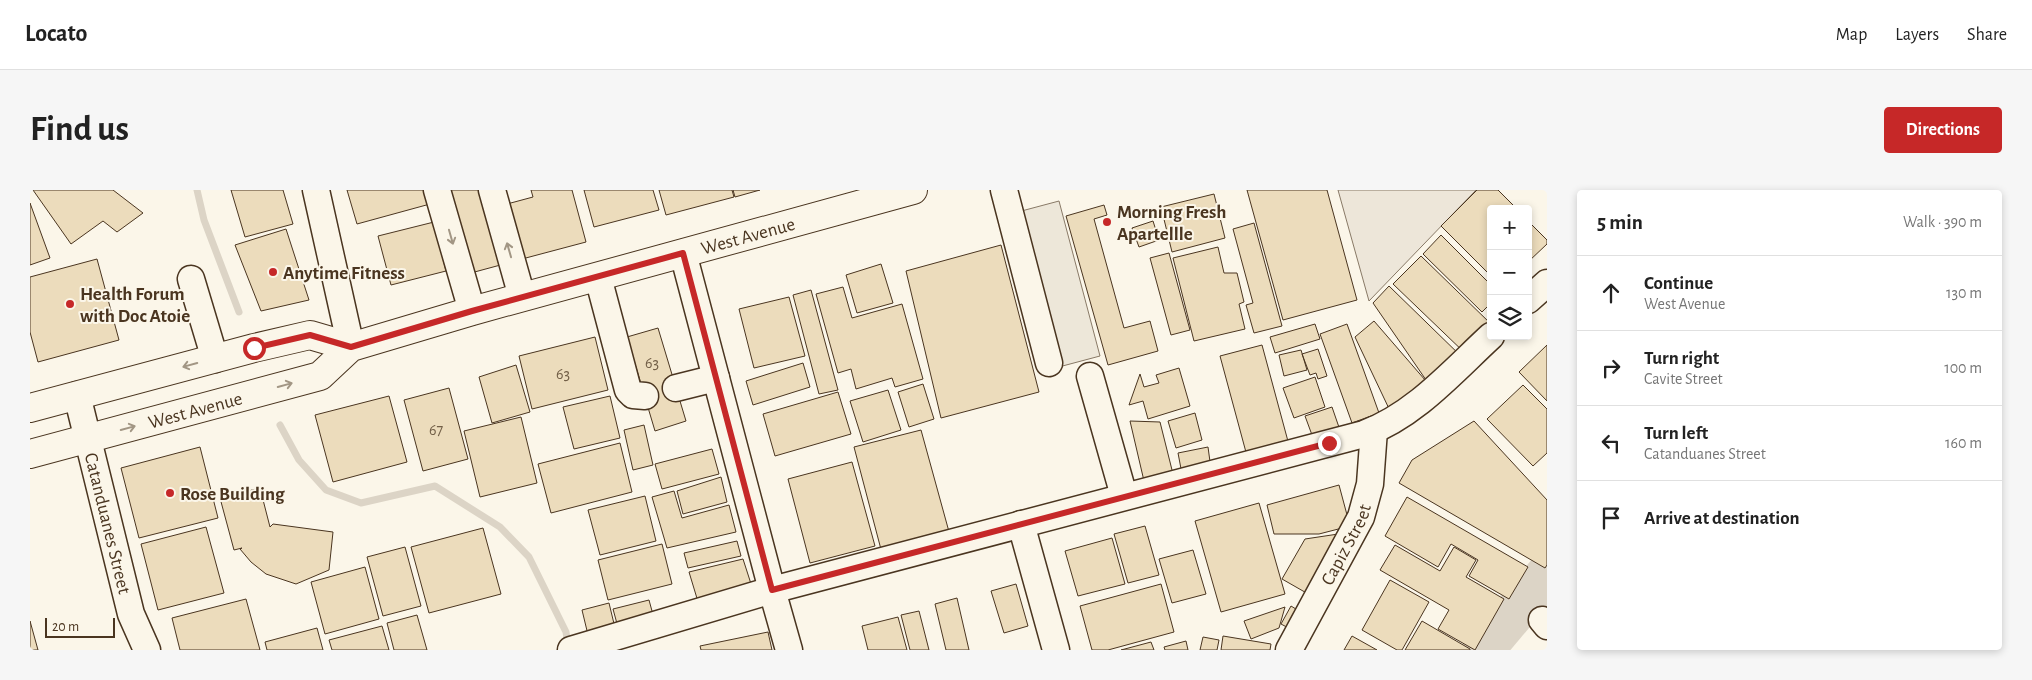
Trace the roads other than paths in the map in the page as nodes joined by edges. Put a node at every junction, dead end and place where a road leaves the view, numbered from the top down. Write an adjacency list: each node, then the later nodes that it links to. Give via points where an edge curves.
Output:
1 (316, 190): 15 (street)
2 (437, 190): 13 (street, one-way to 13)
3 (492, 190): 12 (street, one-way to 3)
4 (913, 190): 6 (main road, West Avenue)
5 (1004, 190): 17 (street)
6 (883, 194): 7 (main road, West Avenue)
7 (683, 253): 8 (main road, West Avenue); 19 (street)
8 (598, 277): 12 (main road, West Avenue); 22 (street, via 628,390 633,395)
9 (191, 279): 16 (street)
10 (1547, 283): 11 (street)
11 (1532, 296)
12 (522, 297): 13 (main road, West Avenue)
13 (472, 311): 15 (main road, West Avenue)
14 (1487, 340): 24 (street, via 1410,409)
15 (351, 347): 16 (main road, via 310,335); 25 (main road, West Avenue, one-way to 15, via 320,376)
16 (215, 358): 21 (main road, one-way to 21)
17 (1049, 363)
18 (1090, 376): 27 (street)
19 (716, 378): 20 (street); 29 (street)
20 (676, 388)
21 (78, 395): 23 (main road); 25 (street, Catanduanes Street)
22 (645, 396)
23 (30, 408)
24 (1374, 430): 27 (street); 34 (street, Capiz Street, via 1370,484 1361,517)
25 (89, 438): 26 (main road, West Avenue); 31 (street, Catanduanes Street, via 131,614)
26 (30, 454)
27 (1124, 496): 28 (street)
28 (1021, 524): 29 (street); 33 (street)
29 (772, 590): 30 (street); 32 (street)
30 (582, 647)
31 (147, 650)
32 (789, 650)
33 (1056, 650)
34 (1289, 650)

